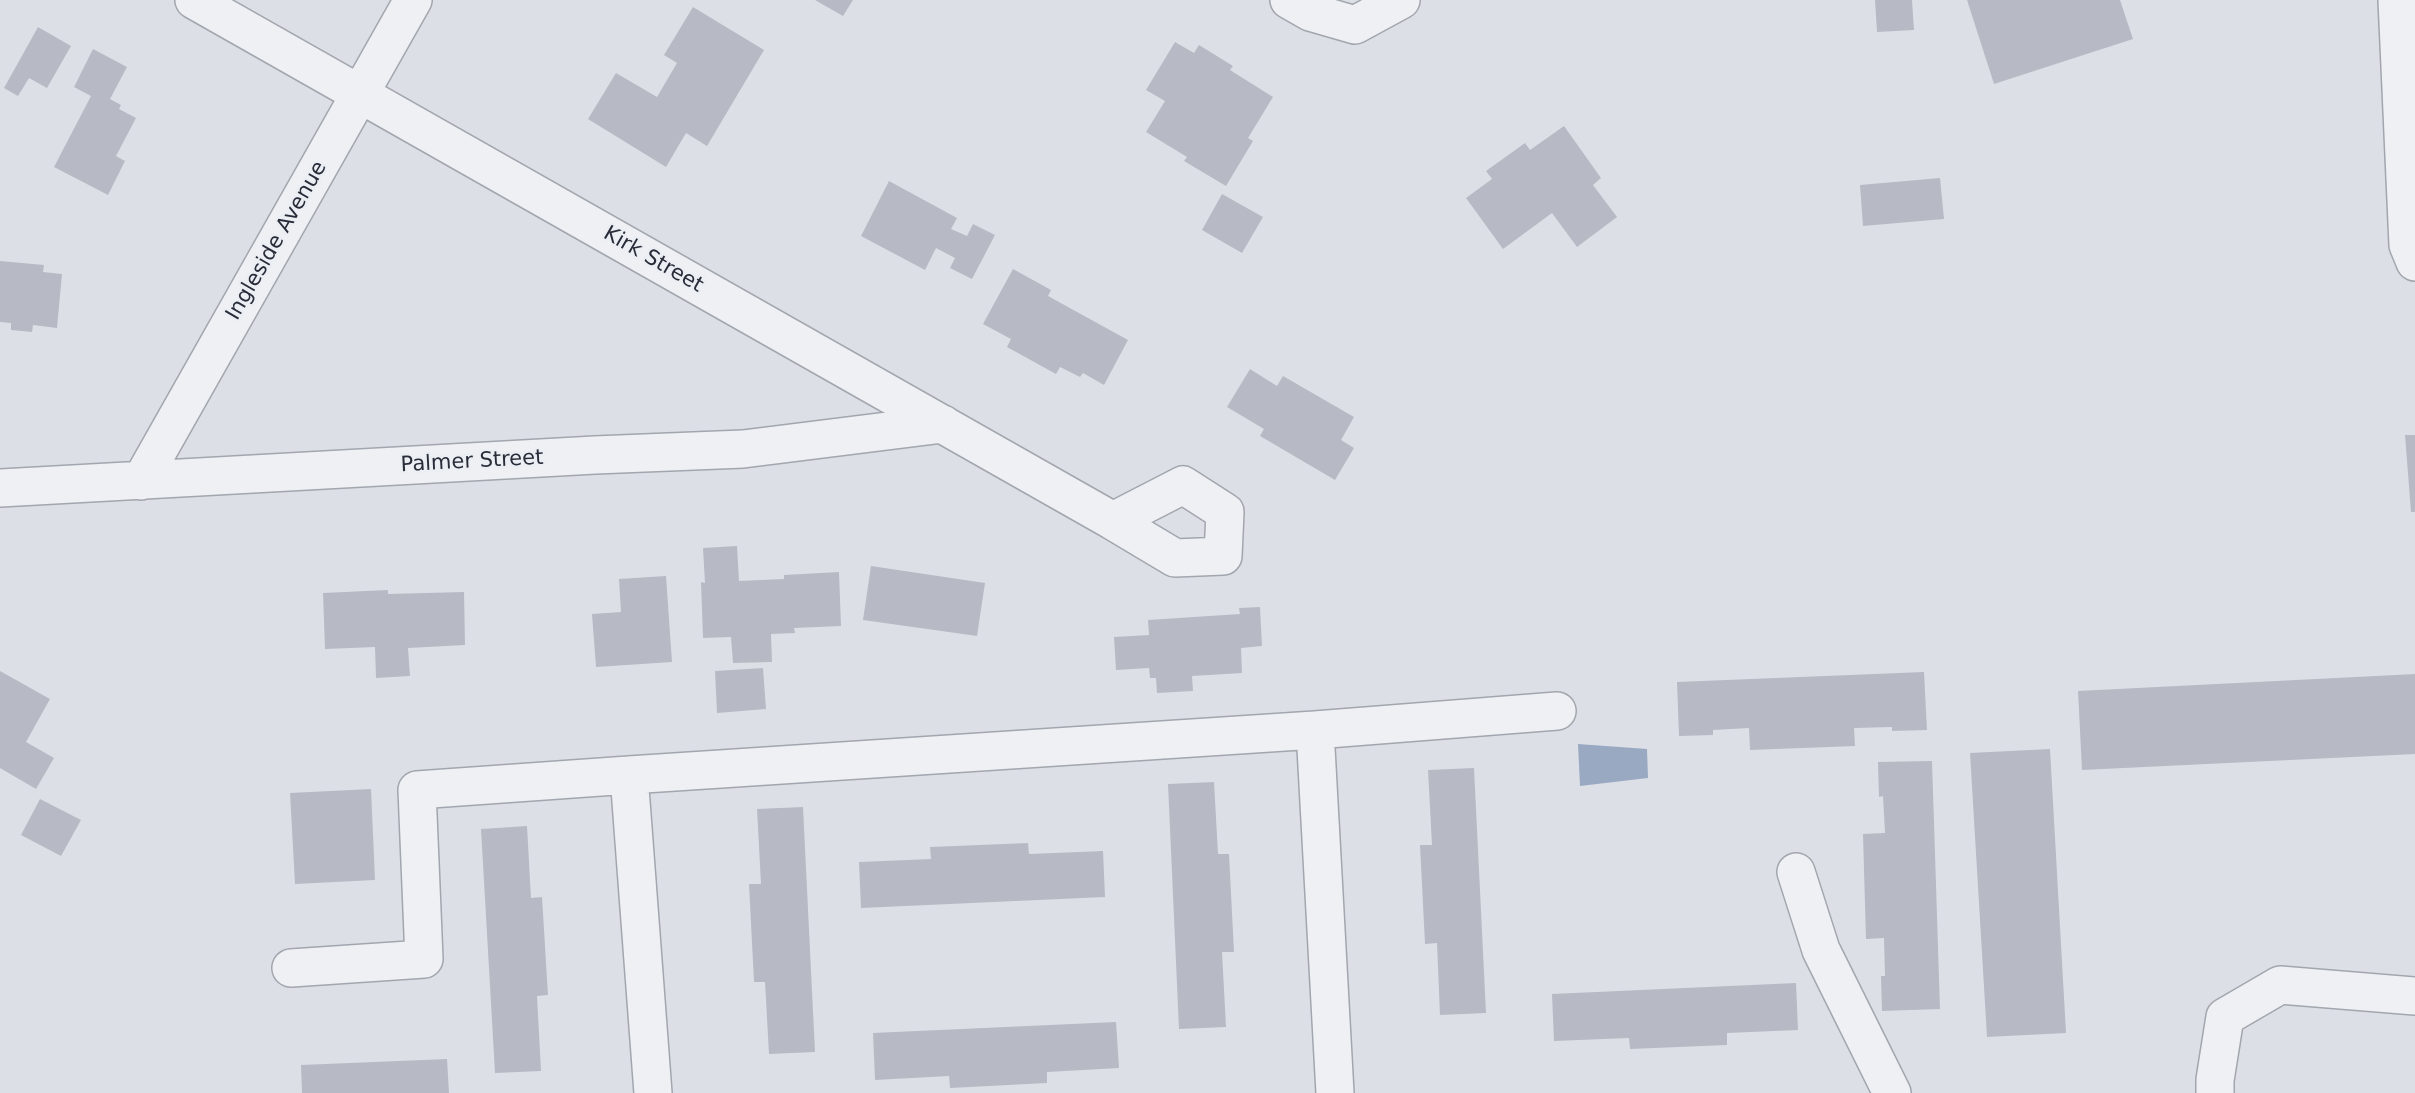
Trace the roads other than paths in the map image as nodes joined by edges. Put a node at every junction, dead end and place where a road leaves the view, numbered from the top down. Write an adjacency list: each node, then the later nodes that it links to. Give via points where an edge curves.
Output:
1 (194, 0): 6 (street, Kirk Street)
2 (413, 0): 6 (street, Ingleside Avenue)
3 (1289, 0): 5 (street, via 1310,12 1355,25)
4 (2397, 0): 7 (street, via 2408,246)
5 (1401, 1)
6 (360, 94): 8 (street, Kirk Street); 9 (street, Ingleside Avenue)
7 (2415, 262)
8 (943, 424): 9 (street, Palmer Street, via 743,449); 11 (street, Kirk Street)
9 (141, 481): 10 (street, Palmer Street)
10 (0, 488)
11 (1113, 521)
12 (1557, 711): 13 (street)
13 (1315, 730): 14 (street); 19 (street)
14 (629, 775): 16 (street, via 417,790 424,959); 18 (street)
15 (1796, 872): 20 (street, via 1821,950)
16 (291, 968)
17 (2415, 996): 21 (street, via 2280,985 2225,1017)
18 (653, 1093)
19 (1335, 1093)
20 (1892, 1093)
21 (2215, 1093)

